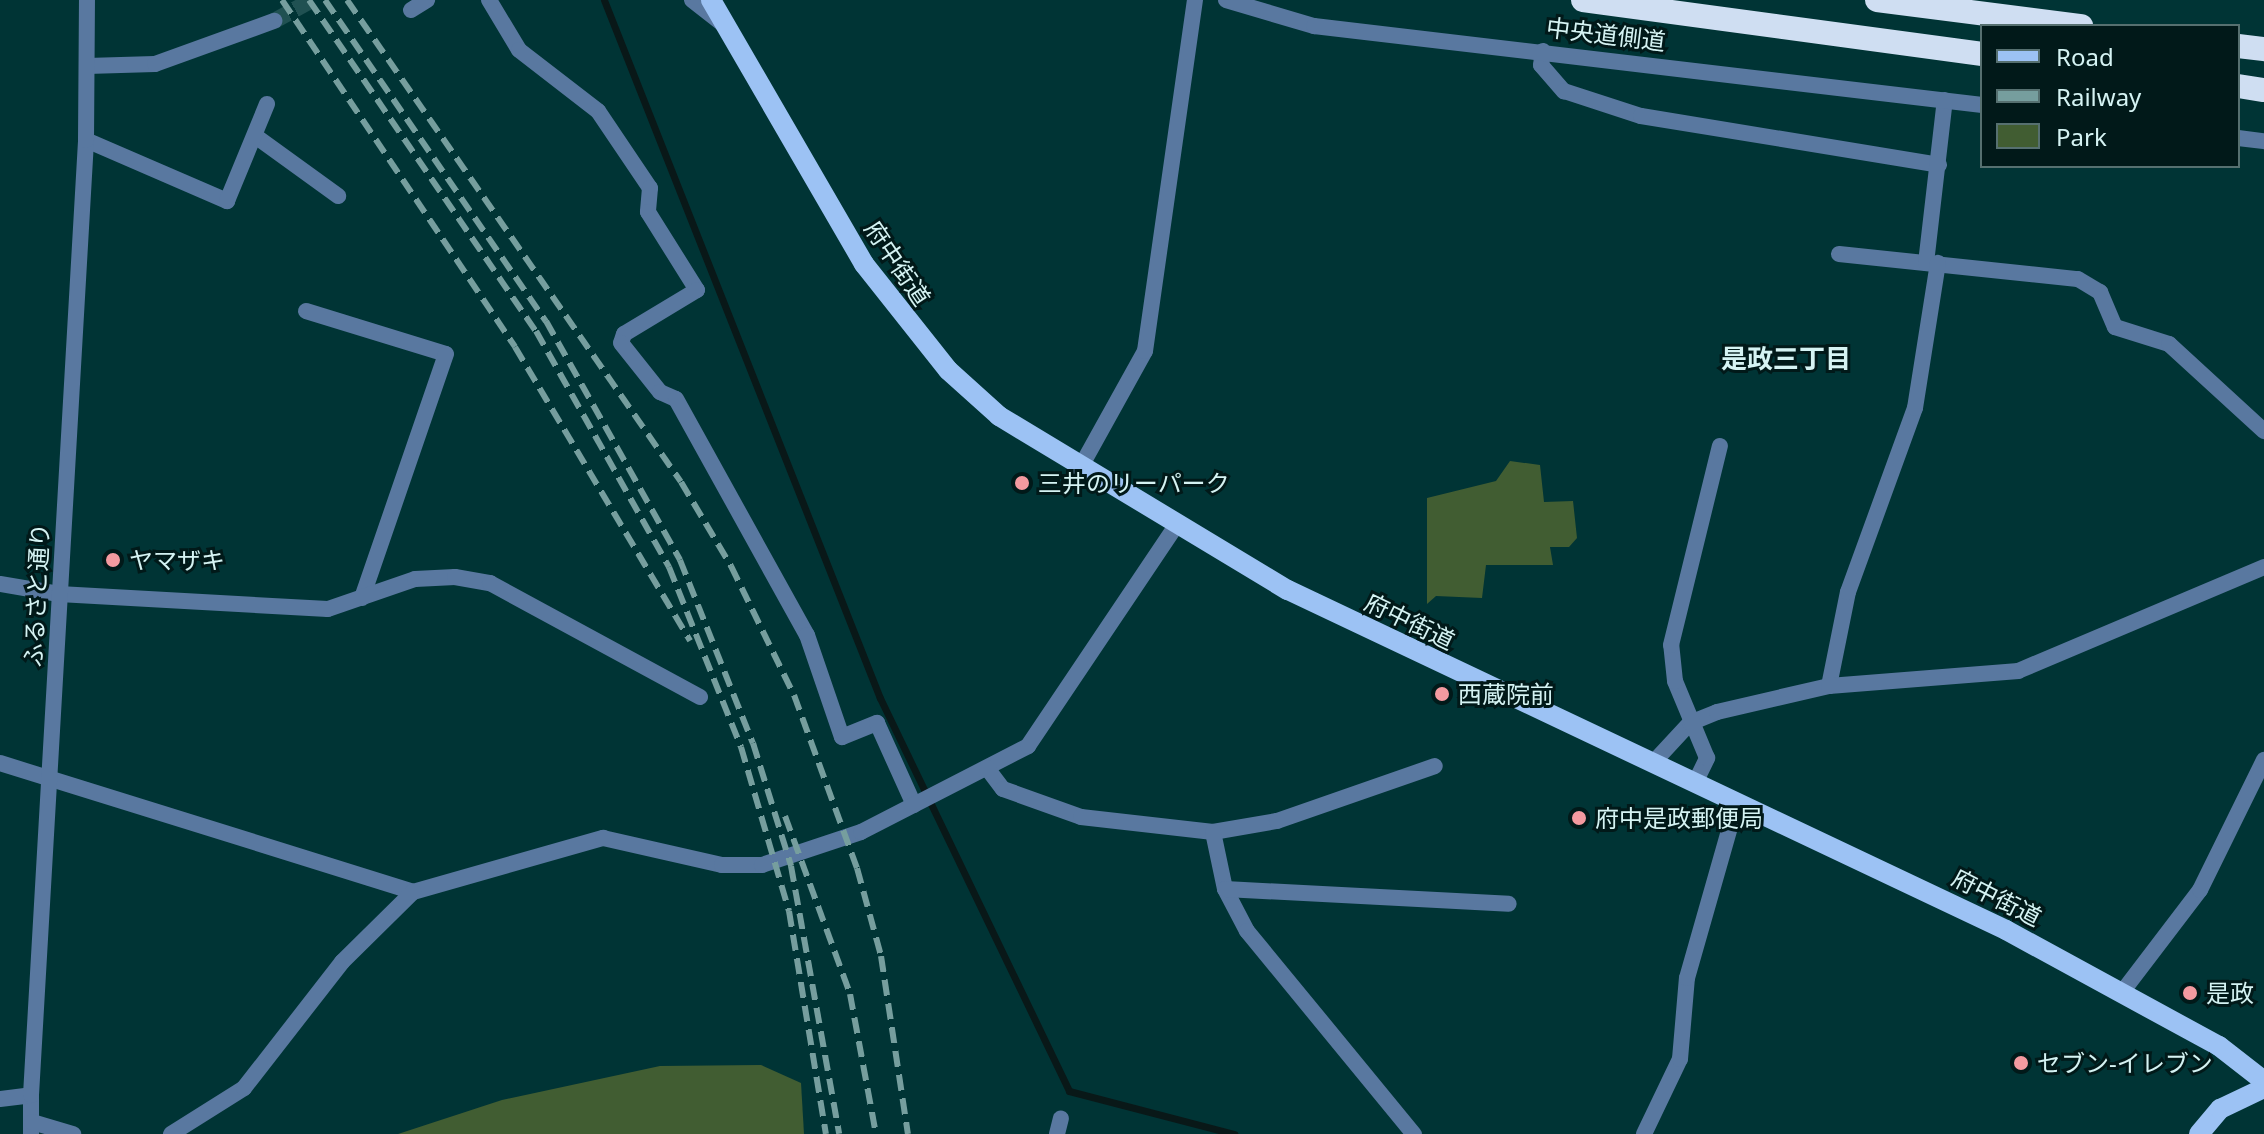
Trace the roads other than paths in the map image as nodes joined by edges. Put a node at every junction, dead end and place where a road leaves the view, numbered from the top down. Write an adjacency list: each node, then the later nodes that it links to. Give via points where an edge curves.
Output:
1 (87, 0): 18 (street)
2 (427, 0): 10 (street)
3 (489, 0): 51 (street, via 519,50 598,111 650,188 648,212 697,290 624,334 621,343 660,392 676,399 807,635 842,737 877,723)
4 (692, 0): 13 (street)
5 (711, 0): 13 (main road, 府中街道)
6 (1195, 0): 35 (street, via 1145,351)
7 (1226, 0): 16 (street, 中央道側道, via 1314,26)
8 (1583, 0): 17 (highway)
9 (1877, 0): 12 (highway)
10 (411, 10)
11 (274, 21): 18 (street, via 155,64)
12 (2065, 24)
13 (727, 27): 35 (main road, 府中街道, via 902,319 999,416)
14 (2240, 46): 15 (highway)
15 (2264, 49)
16 (1543, 51): 21 (street, 中央道側道); 28 (street, via 1541,65 1564,91 1628,113)
17 (1980, 54)
18 (87, 66): 26 (street, ふるさと通り)
19 (2240, 86): 20 (highway)
20 (2264, 90)
21 (1945, 100): 23 (street, 中央道側道); 28 (street)
22 (267, 104): 24 (street)
23 (1980, 105)
24 (258, 138): 26 (street, via 227,201); 29 (street)
25 (2240, 138): 27 (street)
26 (86, 140): 39 (street, ふるさと通り)
27 (2264, 141)
28 (1939, 165): 31 (street)
29 (338, 196)
30 (1839, 254): 31 (street)
31 (1932, 263): 33 (street, via 2014,267 2093,285 2115,327 2169,344); 41 (street, via 1915,408 1855,568)
32 (306, 311): 40 (street, via 446,354)
33 (2264, 431)
34 (1720, 446): 43 (street, via 1671,645)
35 (1079, 470): 36 (main road, 府中街道)
36 (1176, 526): 46 (main road, 府中街道, via 1349,621); 48 (street, via 1050,722 1028,746)
37 (2264, 567): 41 (street, via 2018,671)
38 (0, 584): 39 (street)
39 (59, 594): 40 (street, via 293,609); 49 (street, ふるさと通り)
40 (362, 598): 42 (street, via 415,579 490,583)
41 (1829, 686): 43 (street)
42 (700, 697)
43 (1690, 723): 46 (street); 50 (street, via 1707,758)
44 (2264, 760): 57 (street, via 2200,890)
45 (0, 763): 49 (street)
46 (1652, 764): 50 (main road, 府中街道)
47 (1435, 766): 53 (street, via 1277,821)
48 (987, 768): 51 (street); 53 (street, via 1003,789 1068,813)
49 (50, 781): 55 (street); 60 (street, ふるさと通り)
50 (1695, 783): 52 (main road, 府中街道)
51 (923, 800): 55 (street, via 836,843 762,865 722,865 603,838)
52 (1737, 803): 57 (main road, 府中街道); 66 (street, via 1687,978 1680,1059)
53 (1213, 832): 54 (street)
54 (1225, 889): 56 (street); 65 (street, via 1247,931)
55 (413, 892): 64 (street, via 342,962 244,1088)
56 (1509, 904)
57 (2123, 991): 58 (main road, 府中街道, via 2237,1057)
58 (2264, 1081)
59 (2264, 1088): 67 (main road, via 2220,1109)
60 (31, 1095): 61 (street); 62 (street, ふるさと通り)
61 (0, 1099)
62 (32, 1128): 63 (street)
63 (73, 1134)
64 (171, 1134)
65 (1414, 1134)
66 (1644, 1134)
67 (2199, 1134)

